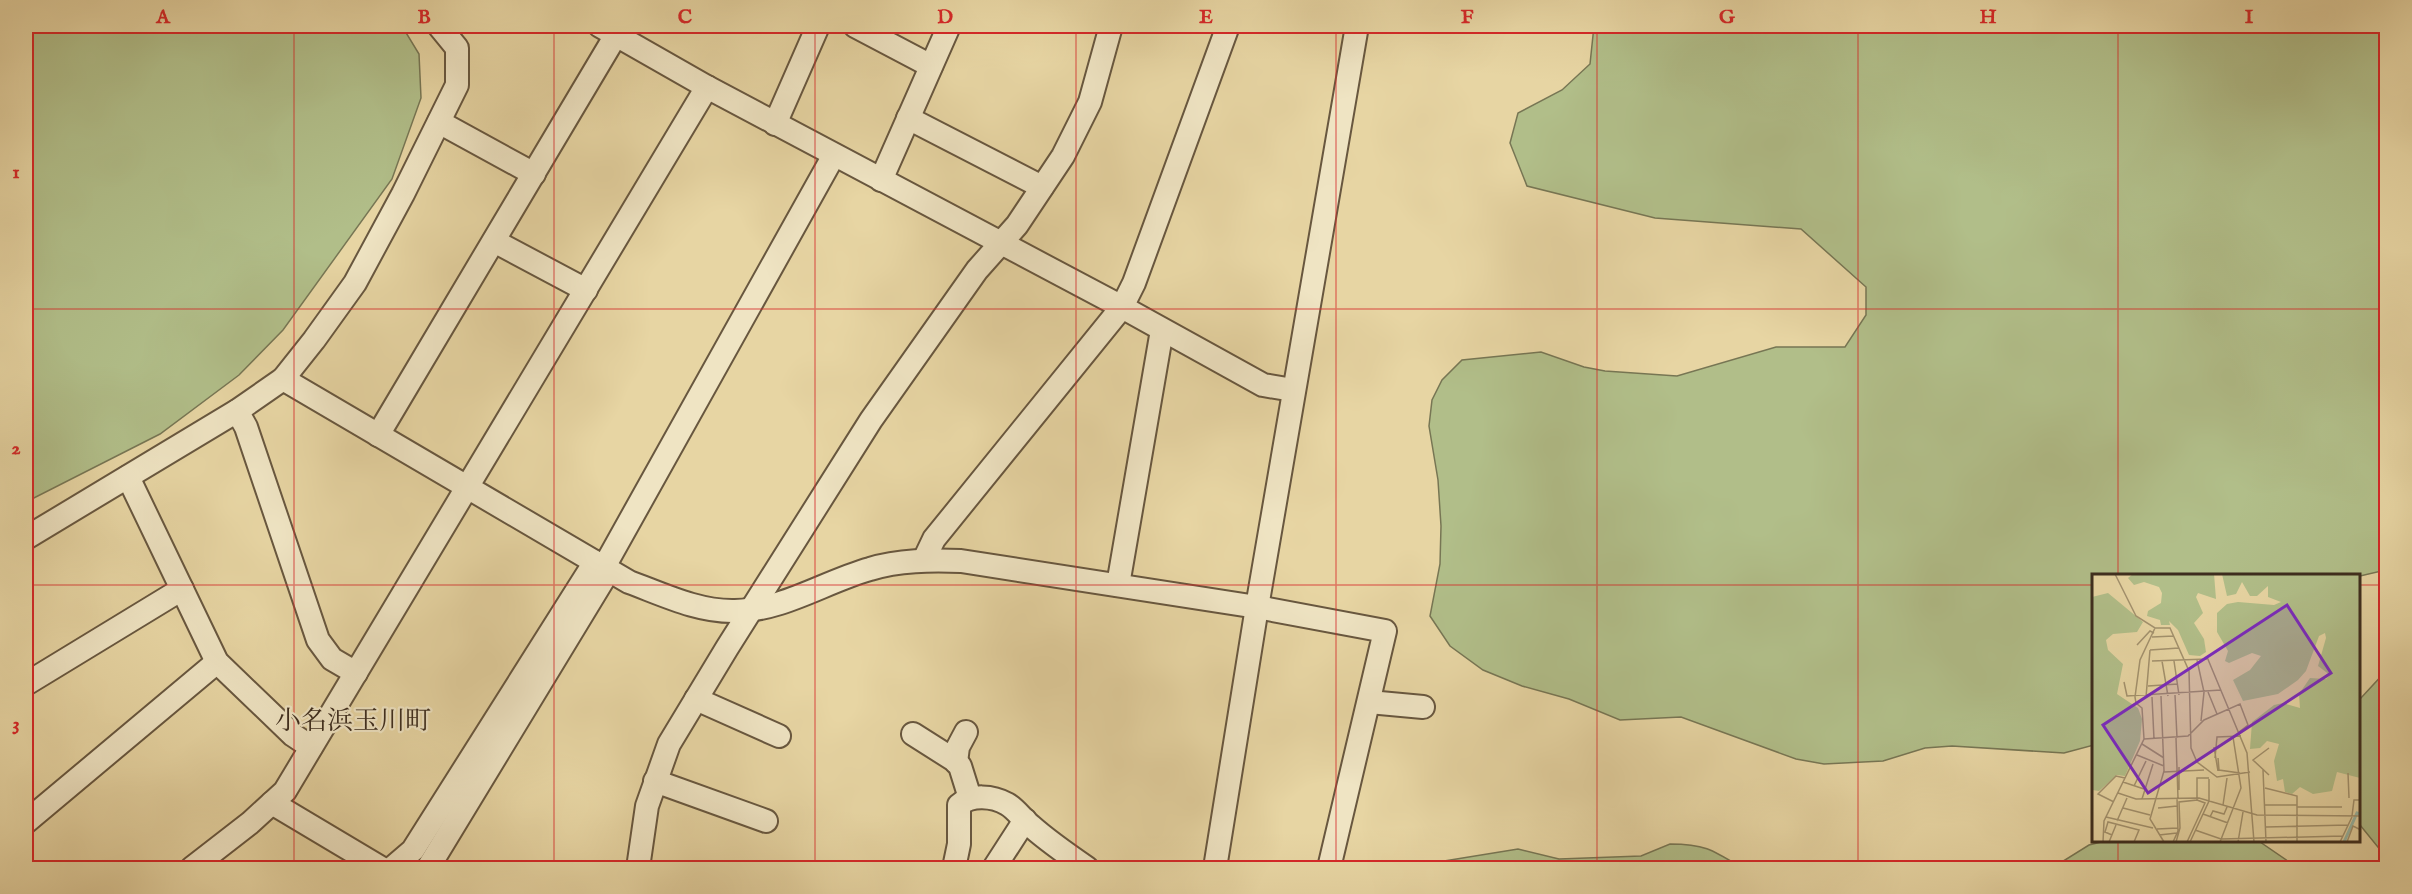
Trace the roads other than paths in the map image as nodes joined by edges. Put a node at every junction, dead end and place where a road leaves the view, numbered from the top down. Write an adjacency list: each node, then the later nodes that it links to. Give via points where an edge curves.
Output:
1 (439, 26): 12 (street, via 457,48 457,85)
2 (818, 26): 13 (street)
3 (855, 26): 9 (street)
4 (949, 26): 9 (street)
5 (1111, 26): 17 (street, via 1090,102 1063,156)
6 (1228, 26): 21 (street)
7 (1357, 26): 24 (street)
8 (608, 30): 10 (street); 15 (street)
9 (931, 66): 11 (street)
10 (707, 87): 13 (street); 20 (street)
11 (908, 118): 16 (street); 17 (street)
12 (439, 122): 15 (street); 23 (street, via 355,283)
13 (775, 124): 14 (street)
14 (834, 155): 16 (street); 31 (street)
15 (534, 174): 18 (street)
16 (881, 180): 19 (street)
17 (1042, 187): 19 (street)
18 (494, 241): 20 (street); 26 (street)
19 (999, 244): 21 (street); 35 (street, via 871,420)
20 (586, 290): 28 (street)
21 (1122, 307): 22 (street); 30 (street, via 934,539)
22 (1162, 330): 24 (street, via 1263,385); 32 (street)
23 (283, 379): 25 (street); 26 (street)
24 (1293, 390): 34 (street)
25 (237, 411): 27 (street); 37 (street, via 246,427 318,640 332,659)
26 (378, 435): 28 (street)
27 (128, 477): 29 (street); 33 (street)
28 (468, 488): 31 (street); 37 (street)
29 (26, 538)
30 (924, 560): 32 (street, via 961,561); 35 (street, via 871,568 794,600)
31 (603, 566): 35 (street, via 629,582 691,604 734,611); 55 (street, via 413,850); 56 (street)
32 (1118, 585): 34 (street)
33 (182, 589): 36 (street); 38 (street)
34 (1257, 607): 40 (street, via 1385,631); 61 (street)
35 (753, 609): 39 (street)
36 (217, 663): 45 (street, via 293,735); 52 (street)
37 (356, 673): 45 (street)
38 (26, 684)
39 (696, 699): 44 (street); 47 (street, via 669,744)
40 (1369, 702): 41 (street); 62 (street)
41 (1423, 707)
42 (966, 732): 46 (street)
43 (913, 734): 46 (street)
44 (779, 736)
45 (311, 747): 49 (street, via 285,791)
46 (956, 762): 48 (street)
47 (655, 782): 51 (street); 57 (street, via 643,826)
48 (970, 798): 50 (street, via 1008,804); 58 (street, via 959,805 959,843)
49 (272, 803): 53 (street); 54 (street)
50 (1025, 820): 59 (street); 60 (street)
51 (766, 821)
52 (26, 822)
53 (192, 868)
54 (381, 868)
55 (392, 868)
56 (428, 868)
57 (638, 868)
58 (954, 868)
59 (994, 868)
60 (1087, 868)
61 (1215, 868)
62 (1329, 868)

